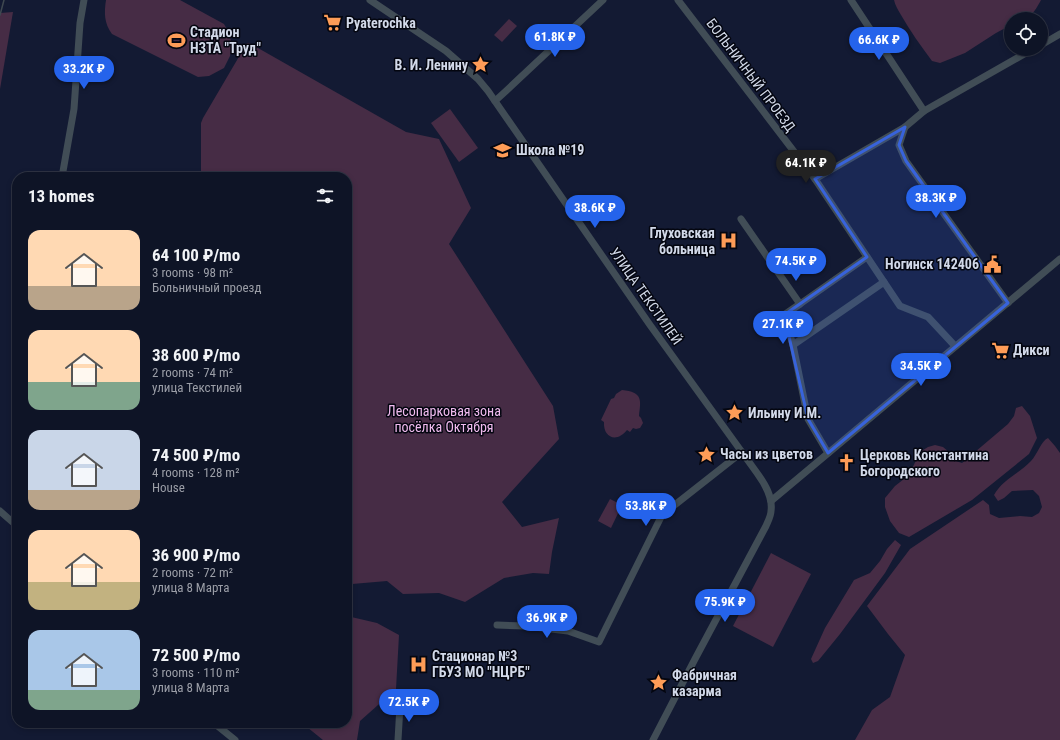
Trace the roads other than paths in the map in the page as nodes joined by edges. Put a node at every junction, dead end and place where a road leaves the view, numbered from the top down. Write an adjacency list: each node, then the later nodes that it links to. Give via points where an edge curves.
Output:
1 (84, 0): 12 (street, via 74,109)
2 (370, 0): 9 (street, УЛИЦА ТЕКСТИЛЕЙ, via 446,51 478,79)
3 (603, 0): 9 (street)
4 (678, 0): 13 (street, БОЛЬНИЧНЫЙ ПРОЕЗД)
5 (851, 0): 10 (street)
6 (1060, 34): 7 (street)
7 (1048, 41)
8 (1021, 56): 10 (street)
9 (495, 101): 22 (street, УЛИЦА ТЕКСТИЛЕЙ, via 650,325)
10 (924, 111): 11 (street)
11 (905, 127): 13 (street); 18 (street, via 899,145 906,161)
12 (63, 172)
13 (814, 179): 15 (street, БОЛЬНИЧНЫЙ ПРОЕЗД)
14 (741, 220): 19 (street)
15 (867, 257): 17 (street, БОЛЬНИЧНЫЙ ПРОЕЗД); 19 (street)
16 (1060, 259): 18 (street)
17 (884, 282): 20 (street); 21 (street, БОЛЬНИЧНЫЙ ПРОЕЗД, via 900,306 928,317)
18 (1008, 303): 21 (street)
19 (800, 304): 20 (street, via 784,315)
20 (793, 345): 23 (street, via 808,419)
21 (955, 346): 23 (street)
22 (742, 452): 24 (street, УЛИЦА ТЕКСТИЛЕЙ, via 763,482); 27 (street, via 662,515 599,642 568,631)
23 (828, 453): 24 (street)
24 (771, 501): 32 (street, via 766,526)
25 (0, 510): 26 (street)
26 (12, 521)
27 (497, 625)
28 (400, 706): 31 (street)
29 (220, 728): 30 (street)
30 (235, 740)
31 (398, 740)
32 (653, 740)

